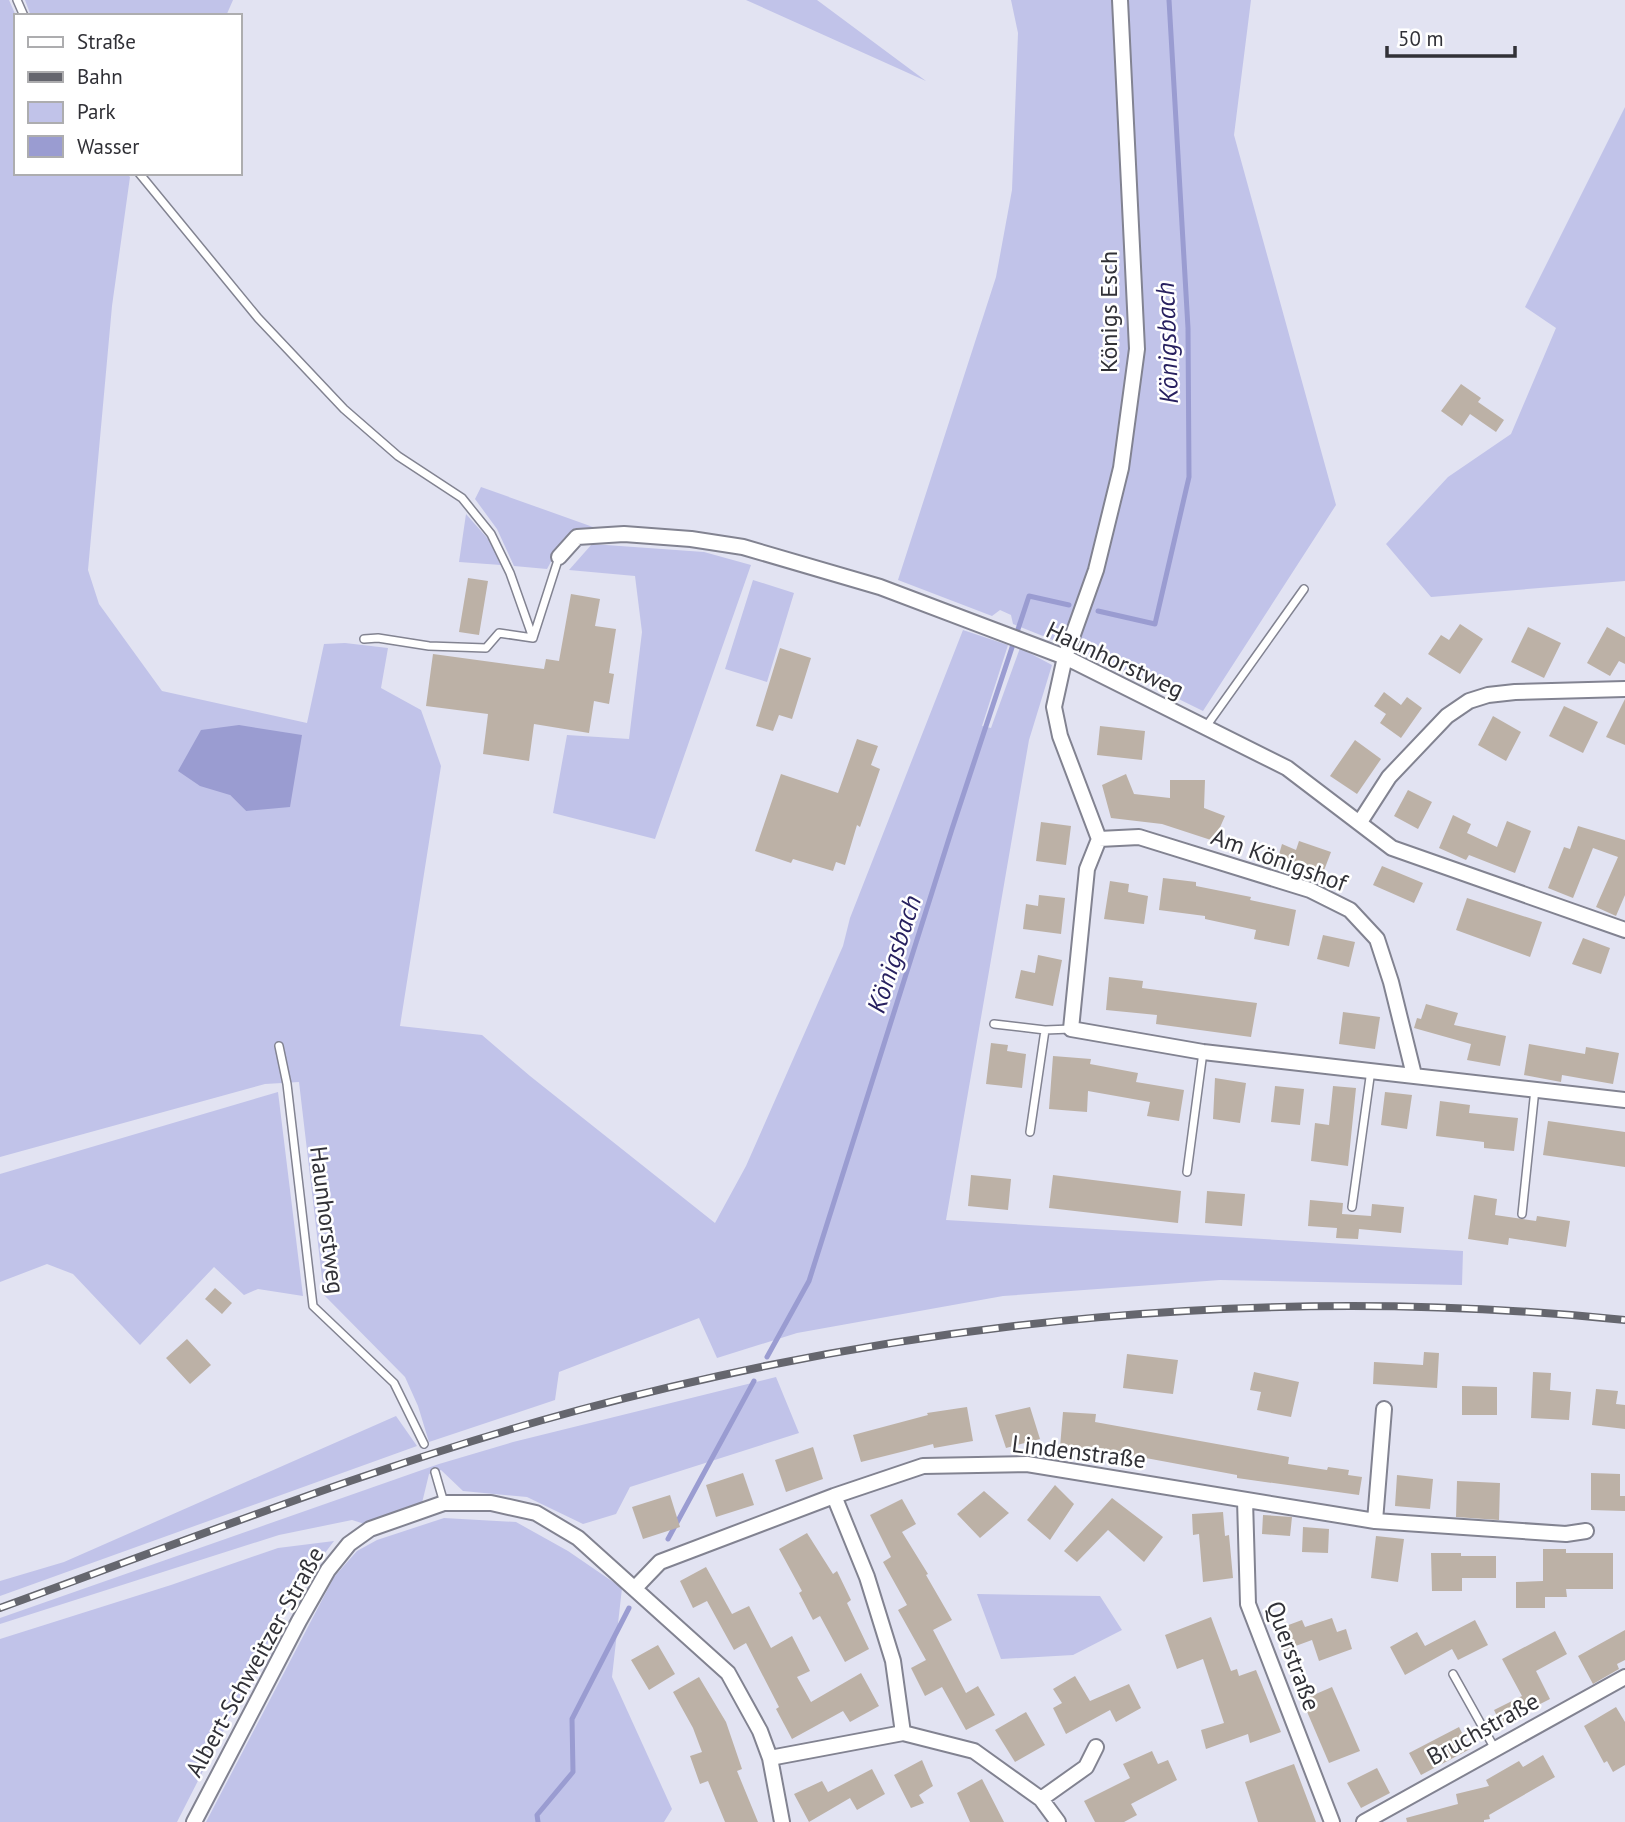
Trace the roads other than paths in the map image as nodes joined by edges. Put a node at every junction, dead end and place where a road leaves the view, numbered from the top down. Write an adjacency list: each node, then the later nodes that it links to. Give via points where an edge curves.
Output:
1 (1120, 0): 7 (street, Königs Esch, via 1137,349 1121,468 1096,570)
2 (141, 175): 5 (lane, via 258,318 344,409 398,456 462,498 491,534)
3 (559, 557): 5 (lane); 7 (street, Haunhorstweg, via 577,537 624,534 743,547 880,587)
4 (1304, 589): 9 (lane)
5 (533, 638): 6 (lane, via 499,633 486,648)
6 (364, 639)
7 (1065, 657): 9 (street, Haunhorstweg); 11 (street, via 1054,707 1060,736)
8 (1625, 689): 10 (street, via 1515,692 1469,701 1447,716 1389,778)
9 (1205, 728): 10 (street, Haunhorstweg, via 1287,768)
10 (1360, 822): 12 (street, Haunhorstweg, via 1392,848)
11 (1099, 839): 15 (street, via 1087,869); 19 (street, Am Königshof, via 1139,837 1310,890 1350,910 1377,939)
12 (1625, 930)
13 (994, 1024): 14 (lane)
14 (1045, 1030): 15 (lane); 22 (lane)
15 (1071, 1030): 17 (street)
16 (279, 1046): 27 (lane, Haunhorstweg, via 313,1306 394,1383)
17 (1203, 1052): 18 (street); 23 (lane)
18 (1371, 1070): 19 (street); 24 (lane)
19 (1414, 1075): 20 (street)
20 (1535, 1089): 21 (street); 25 (lane)
21 (1625, 1100)
22 (1030, 1132)
23 (1187, 1172)
24 (1352, 1207)
25 (1522, 1214)
26 (1384, 1409): 32 (street)
27 (424, 1444)
28 (435, 1472): 31 (lane)
29 (834, 1496): 30 (street, Lindenstraße, via 923,1466 1027,1464); 34 (street, Lindenstraße, via 660,1562); 37 (street, via 867,1577 893,1661)
30 (1245, 1500): 32 (street, Lindenstraße); 45 (street, Querstraße, via 1248,1604)
31 (444, 1503): 34 (street, Albert-Schweitzer-Straße, via 491,1503 536,1513 578,1538); 42 (street, Albert-Schweitzer-Straße, via 370,1529 349,1544 328,1570)
32 (1375, 1521): 33 (street, Lindenstraße, via 1566,1534)
33 (1586, 1531)
34 (635, 1588): 40 (street, Albert-Schweitzer-Straße, via 729,1673 761,1731)
35 (1453, 1674): 39 (lane)
36 (1625, 1676): 39 (street, Bruchstraße)
37 (904, 1734): 40 (street); 41 (street, via 974,1751)
38 (1096, 1747): 41 (street, via 1086,1767)
39 (1494, 1749): 46 (street, Bruchstraße)
40 (769, 1758): 43 (street, Albert-Schweitzer-Straße)
41 (1041, 1799): 44 (street)
42 (194, 1822)
43 (782, 1822)
44 (1059, 1822)
45 (1332, 1822)
46 (1364, 1822)

